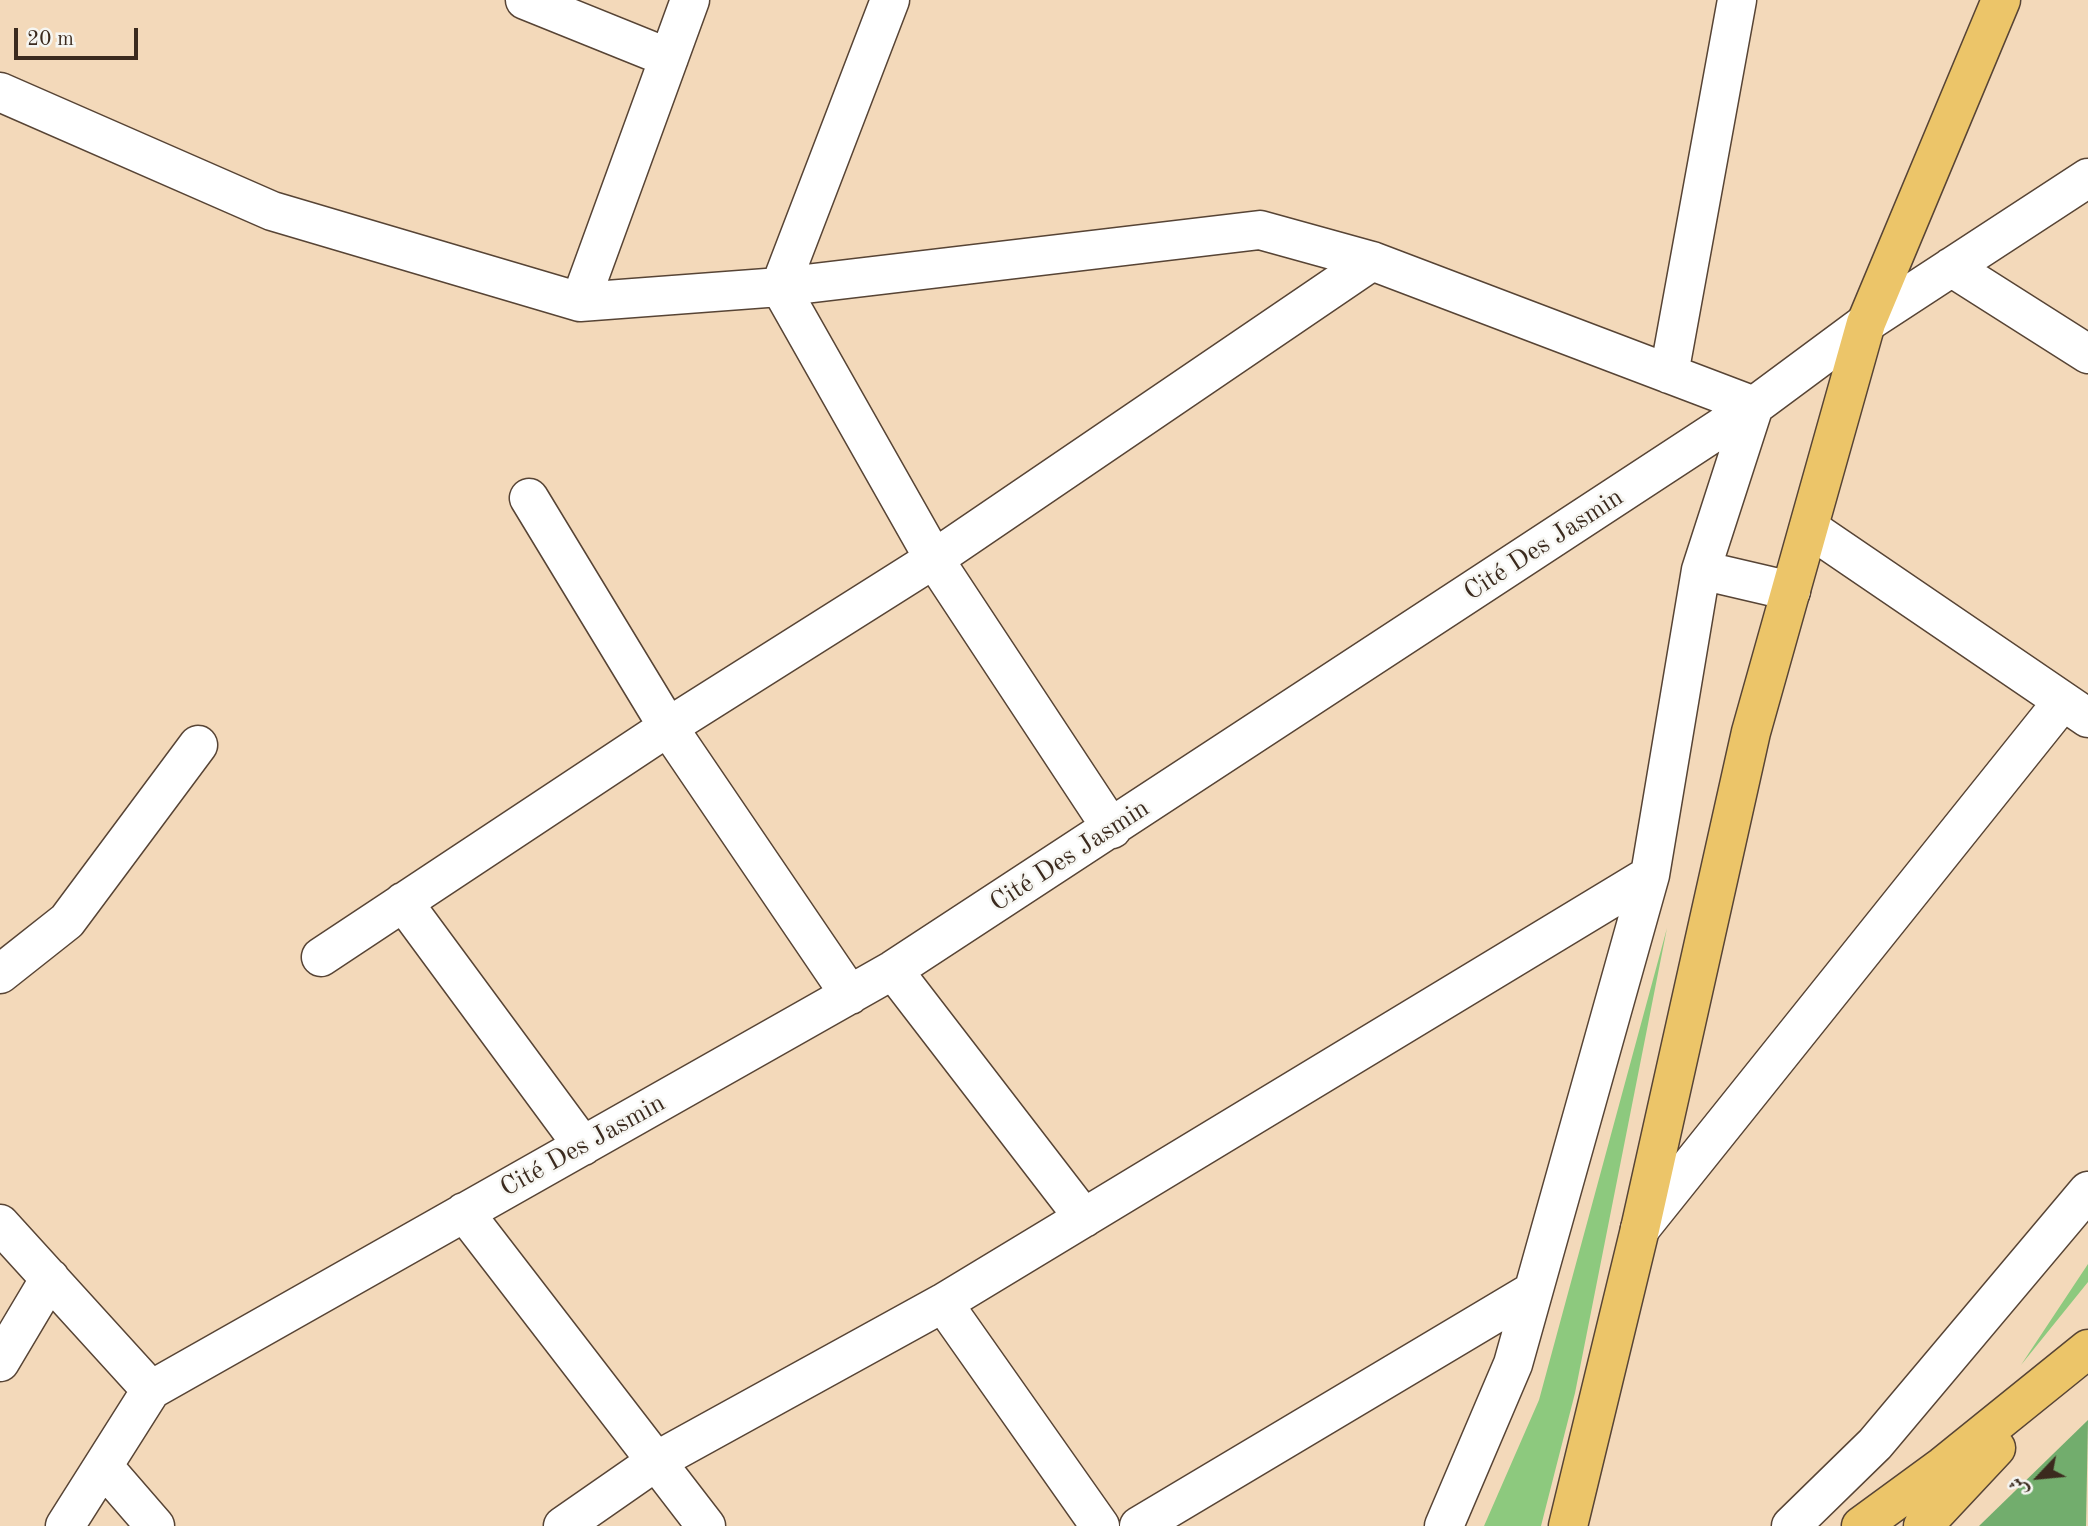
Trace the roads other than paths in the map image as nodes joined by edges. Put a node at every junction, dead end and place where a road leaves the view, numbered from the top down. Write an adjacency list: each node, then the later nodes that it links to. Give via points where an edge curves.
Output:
1 (525, 0): 6 (street)
2 (690, 0): 6 (street)
3 (890, 0): 11 (street)
4 (1737, 0): 15 (street)
5 (2001, 0): 13 (main road)
6 (669, 58): 12 (street)
7 (0, 92): 12 (street, via 272,211)
8 (2088, 178): 10 (street, Cité Des Jasmin)
9 (1372, 261): 11 (street, via 1260,230); 15 (street); 19 (street)
10 (1951, 267): 13 (street, Cité Des Jasmin); 14 (street)
11 (780, 287): 12 (street); 19 (street)
12 (580, 302)
13 (1866, 323): 16 (street, Cité Des Jasmin); 18 (main road)
14 (2088, 354)
15 (1669, 374): 16 (street)
16 (1754, 406): 20 (street); 25 (street, Cité Des Jasmin)
17 (529, 498): 23 (street)
18 (1809, 528): 21 (main road); 22 (street)
19 (934, 559): 23 (street); 25 (street)
20 (1701, 570): 21 (street); 26 (street)
21 (1791, 591): 37 (main road, via 1751,732)
22 (2075, 709): 37 (street)
23 (668, 727): 27 (street); 31 (street)
24 (198, 745): 30 (street, via 67,921)
25 (1112, 829): 29 (street, Cité Des Jasmin)
26 (1650, 875): 35 (street); 39 (street)
27 (403, 902): 28 (street); 32 (street)
28 (321, 957)
29 (894, 970): 31 (street, Cité Des Jasmin); 35 (street)
30 (0, 974)
31 (850, 995): 32 (street, Cité Des Jasmin)
32 (583, 1146): 34 (street, Cité Des Jasmin)
33 (2088, 1191): 54 (street, via 1875,1444)
34 (464, 1212): 43 (street, Cité Des Jasmin); 44 (street)
35 (1084, 1218): 40 (street)
36 (0, 1224): 38 (street)
37 (1640, 1228): 53 (main road)
38 (50, 1279): 42 (street); 43 (street)
39 (1533, 1291): 51 (street); 52 (street, via 1513,1364)
40 (943, 1303): 44 (street); 50 (street)
41 (2088, 1349): 55 (main road); 56 (main road)
42 (0, 1362)
43 (151, 1390): 45 (street, Cité Des Jasmin)
44 (658, 1460): 48 (street); 49 (street)
45 (103, 1466): 46 (street, Cité Des Jasmin); 47 (street)
46 (65, 1526)
47 (155, 1526)
48 (563, 1526)
49 (706, 1526)
50 (1101, 1526)
51 (1139, 1526)
52 (1444, 1526)
53 (1568, 1526)
54 (1791, 1526)
55 (1861, 1526)
56 (1923, 1526)

